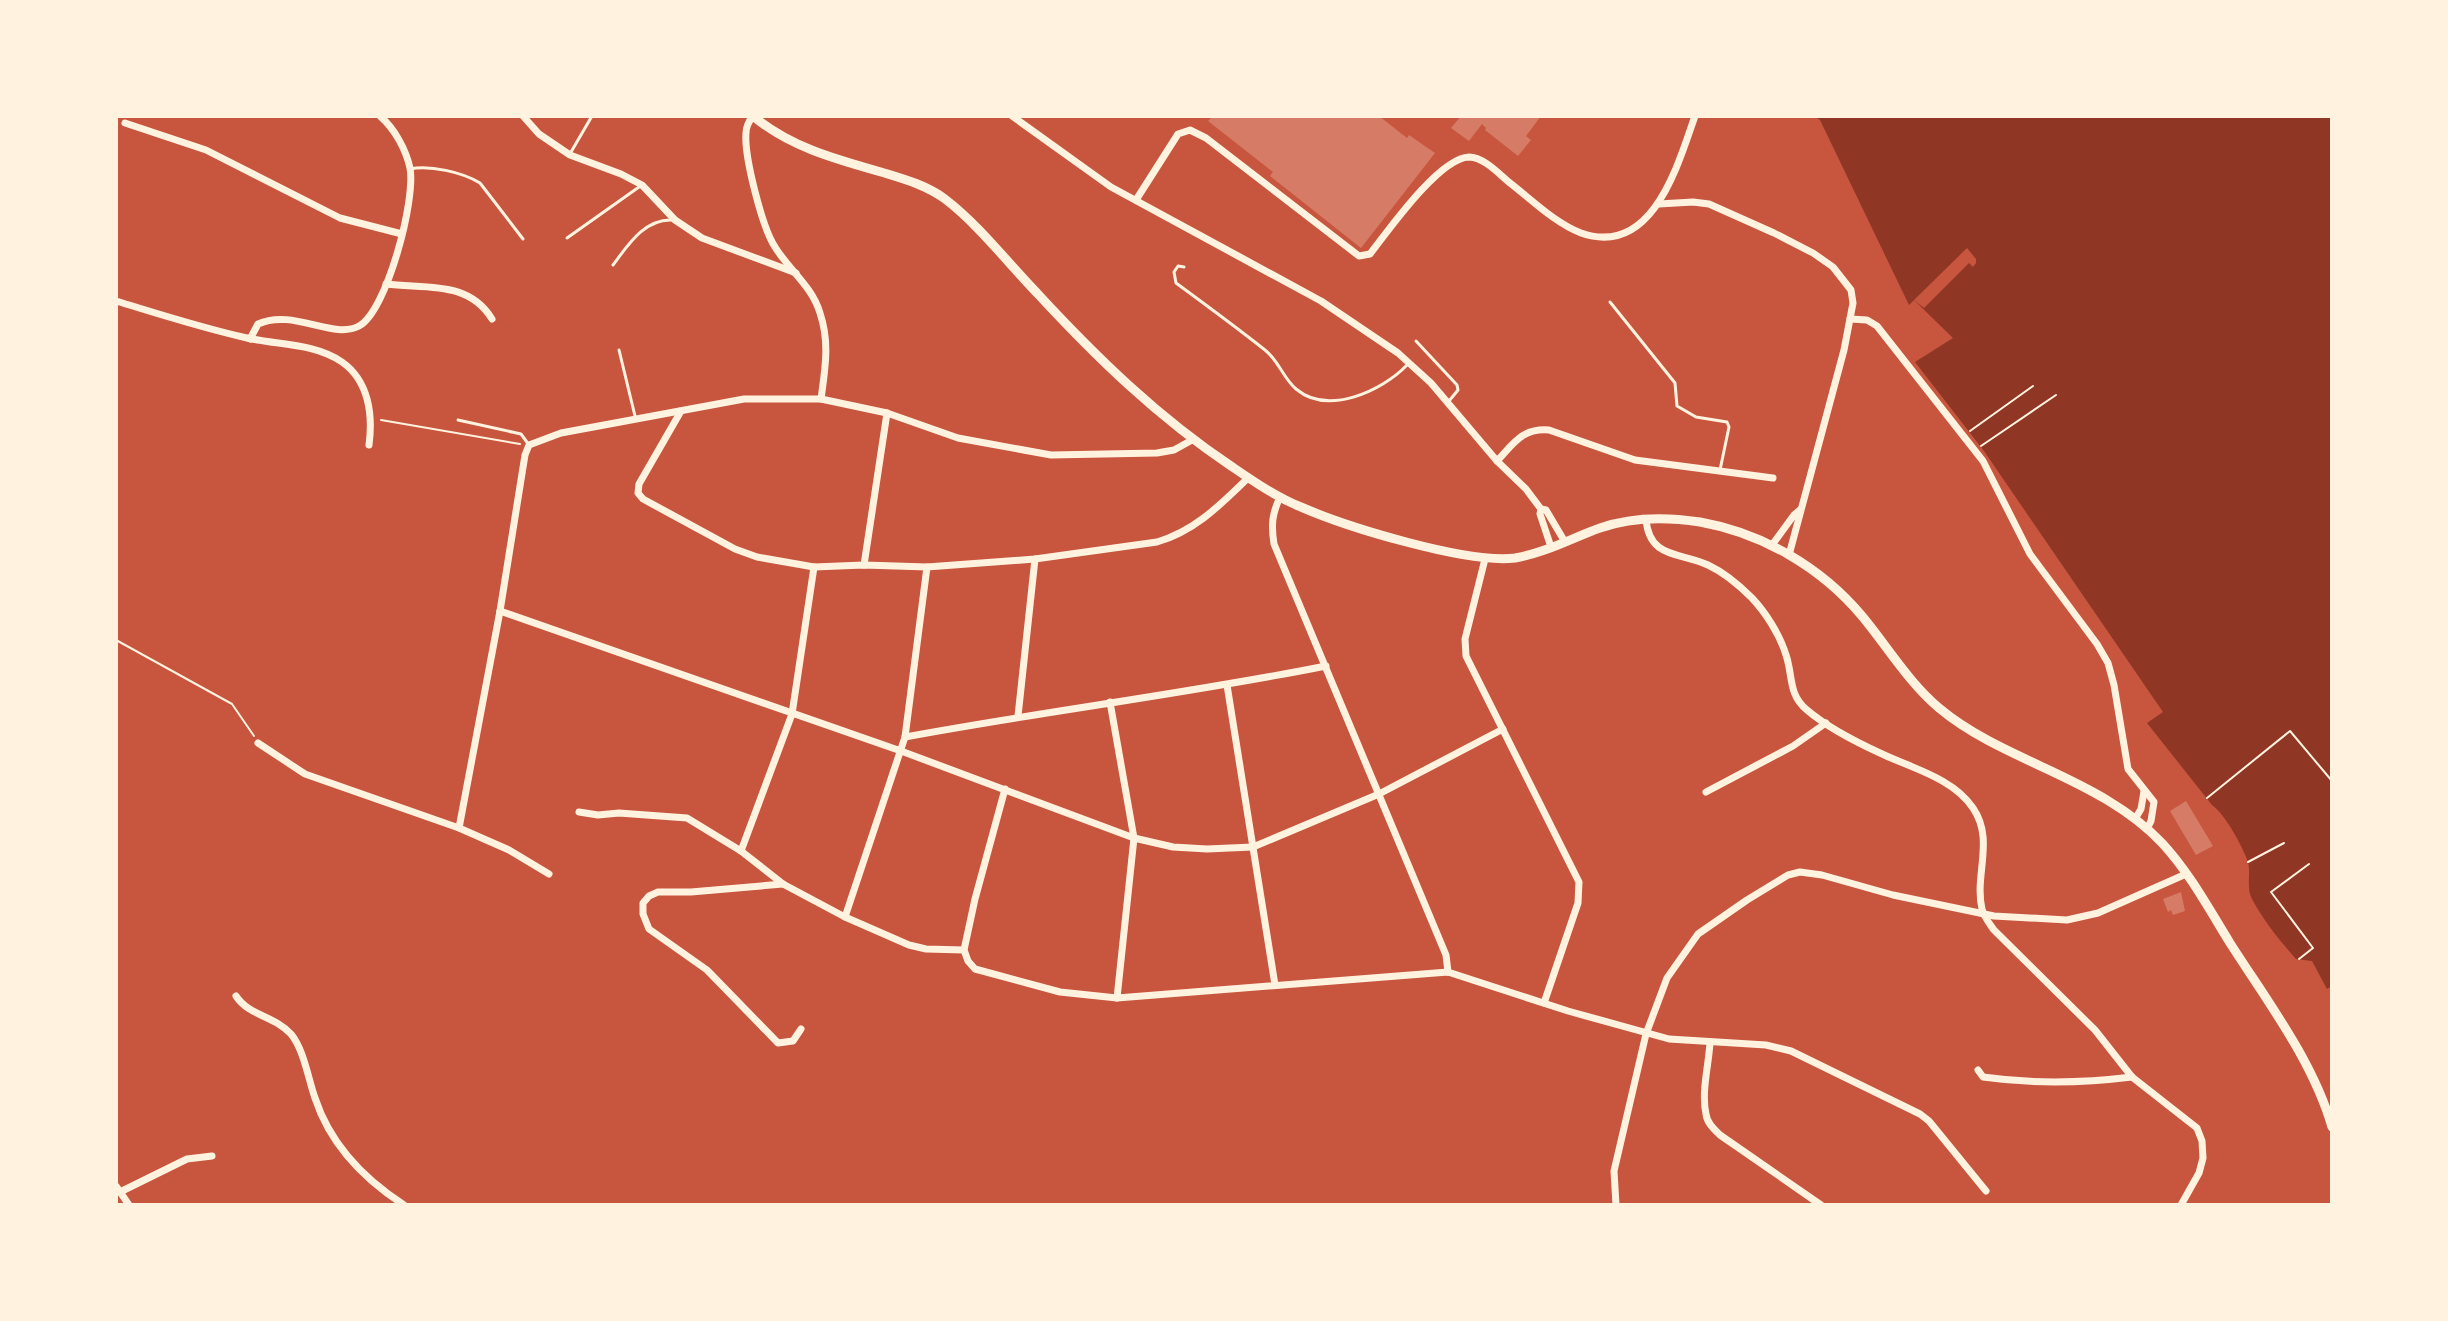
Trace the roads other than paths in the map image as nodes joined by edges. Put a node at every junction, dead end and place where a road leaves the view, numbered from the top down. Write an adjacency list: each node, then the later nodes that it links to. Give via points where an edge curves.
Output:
1 (380, 116): 9 (street, via 403,146)
2 (523, 116): 8 (street)
3 (592, 116): 8 (lane)
4 (753, 116): 19 (street, via 746,145 760,208 773,244); 35 (main road, via 806,149 921,185 949,202 1133,391)
5 (1012, 116): 11 (street)
6 (1695, 116): 12 (street)
7 (125, 123): 14 (street, via 206,150 340,218)
8 (570, 155): 10 (street)
9 (410, 169): 14 (street, via 411,195); 16 (lane, via 471,177)
10 (642, 185): 13 (street); 15 (lane)
11 (1136, 200): 12 (street, via 1184,130 1206,138 1359,256 1370,254 1426,184 1470,157 1581,233 1622,232 1642,222); 28 (street, via 1321,301)
12 (1659, 204): 24 (street, via 1709,204 1813,253 1846,280 1853,303)
13 (675, 220): 17 (lane, via 650,224); 19 (street, via 715,245)
14 (402, 234): 20 (street)
15 (567, 238)
16 (523, 239)
17 (613, 265)
18 (1184, 267): 28 (lane, via 1174,272 1176,283 1269,353 1291,385 1306,396 1336,399 1373,391)
19 (796, 273): 29 (street, via 816,302 825,331)
20 (386, 284): 23 (street, via 453,289 484,306); 25 (street, via 376,309 356,328 278,318 258,324)
21 (116, 301): 25 (street)
22 (1610, 302): 39 (lane, via 1675,383 1677,406 1696,417 1727,422)
23 (492, 319)
24 (1850, 319): 44 (street); 67 (street, via 1877,326 1977,453 2030,554 2097,644 2114,685 2128,769)
25 (250, 339): 36 (street, via 311,349 343,362 362,387 372,418)
26 (1416, 341): 30 (lane, via 1457,385)
27 (619, 350): 34 (lane)
28 (1410, 363): 30 (street)
29 (821, 399): 31 (street, via 744,399); 32 (street)
30 (1446, 403): 38 (street)
31 (681, 411): 34 (street); 53 (street, via 638,493 735,549)
32 (887, 413): 35 (street, via 958,438 1051,455 1157,453); 52 (street)
33 (458, 420): 37 (lane, via 521,434)
34 (636, 420): 37 (street, via 561,433)
35 (1192, 440): 40 (main road)
36 (369, 445)
37 (529, 445): 55 (street)
38 (1497, 461): 39 (street, via 1521,436 1536,429 1635,460); 43 (street)
39 (1720, 470): 41 (street)
40 (1248, 478): 42 (main road); 50 (street, via 1211,513 1174,537)
41 (1773, 478)
42 (1280, 497): 51 (main road, via 1353,526); 56 (street, via 1271,525 1274,544)
43 (1541, 509): 46 (street); 48 (street)
44 (1800, 510): 47 (street); 49 (street)
45 (1646, 519): 46 (main road); 47 (main road, via 1698,522); 61 (street, via 1648,536 1656,546 1707,564 1754,600 1785,652 1795,698)
46 (1565, 542): 48 (main road)
47 (1772, 545): 49 (main road)
48 (1551, 547): 51 (main road)
49 (1789, 555): 71 (main road, via 1843,596 1939,708)
50 (1035, 559): 54 (street); 60 (street)
51 (1485, 559): 62 (street, via 1465,649)
52 (864, 565): 53 (street); 54 (street)
53 (814, 567): 59 (street)
54 (927, 567): 63 (street)
55 (500, 611): 59 (street); 72 (street)
56 (1326, 666): 57 (street); 69 (street)
57 (1227, 685): 58 (street); 75 (street)
58 (1110, 702): 60 (street); 74 (street)
59 (792, 714): 65 (street); 76 (street)
60 (1018, 716): 63 (street)
61 (1826, 723): 68 (street); 80 (street, via 1962,794 1982,824)
62 (1503, 729): 69 (street); 87 (street, via 1579,882 1578,903)
63 (905, 737): 65 (street)
64 (258, 743): 72 (street, via 305,774)
65 (901, 751): 66 (street); 81 (street)
66 (1005, 789): 74 (street); 82 (street)
67 (2144, 791): 71 (street); 73 (street, via 2154,802)
68 (1706, 792)
69 (1379, 794): 75 (street); 83 (street, via 1446,955)
70 (579, 812): 76 (street, via 687,818)
71 (2135, 819): 73 (main road)
72 (459, 828): 77 (street)
73 (2147, 829): 78 (main road)
74 (1134, 838): 75 (street, via 1173,847); 86 (street)
75 (1253, 847): 84 (street)
76 (741, 851): 79 (street)
77 (549, 874)
78 (2186, 874): 80 (street, via 2098,913 2067,920); 93 (main road, via 2295,1047)
79 (783, 884): 81 (street); 88 (street, via 658,892 643,903 643,914 649,929 707,970 778,1043 793,1041)
80 (1983, 913): 89 (street, via 1822,875 1788,875 1698,934 1667,978); 92 (street, via 2095,1030)
81 (845, 917): 82 (street, via 909,945)
82 (964, 950): 86 (street, via 975,969 996,976 1060,992)
83 (1448, 972): 84 (street); 87 (street)
84 (1275, 985): 86 (street)
85 (236, 996): 98 (street, via 248,1010 290,1033 320,1112 342,1151)
86 (1117, 998)
87 (1544, 1003): 89 (street)
88 (801, 1029)
89 (1646, 1034): 90 (street); 99 (street, via 1614,1171)
90 (1710, 1042): 96 (street, via 1791,1051 1905,1105 1929,1121); 100 (street, via 1705,1103 1711,1125)
91 (1978, 1070): 92 (street, via 1983,1077 2026,1081)
92 (2132, 1077): 101 (street, via 2188,1119 2202,1141 2199,1173)
93 (2332, 1127)
94 (212, 1156): 95 (street, via 187,1159)
95 (118, 1189): 97 (street)
96 (1986, 1191)
97 (129, 1205)
98 (404, 1205)
99 (1616, 1205)
100 (1821, 1205)
101 (2181, 1205)

